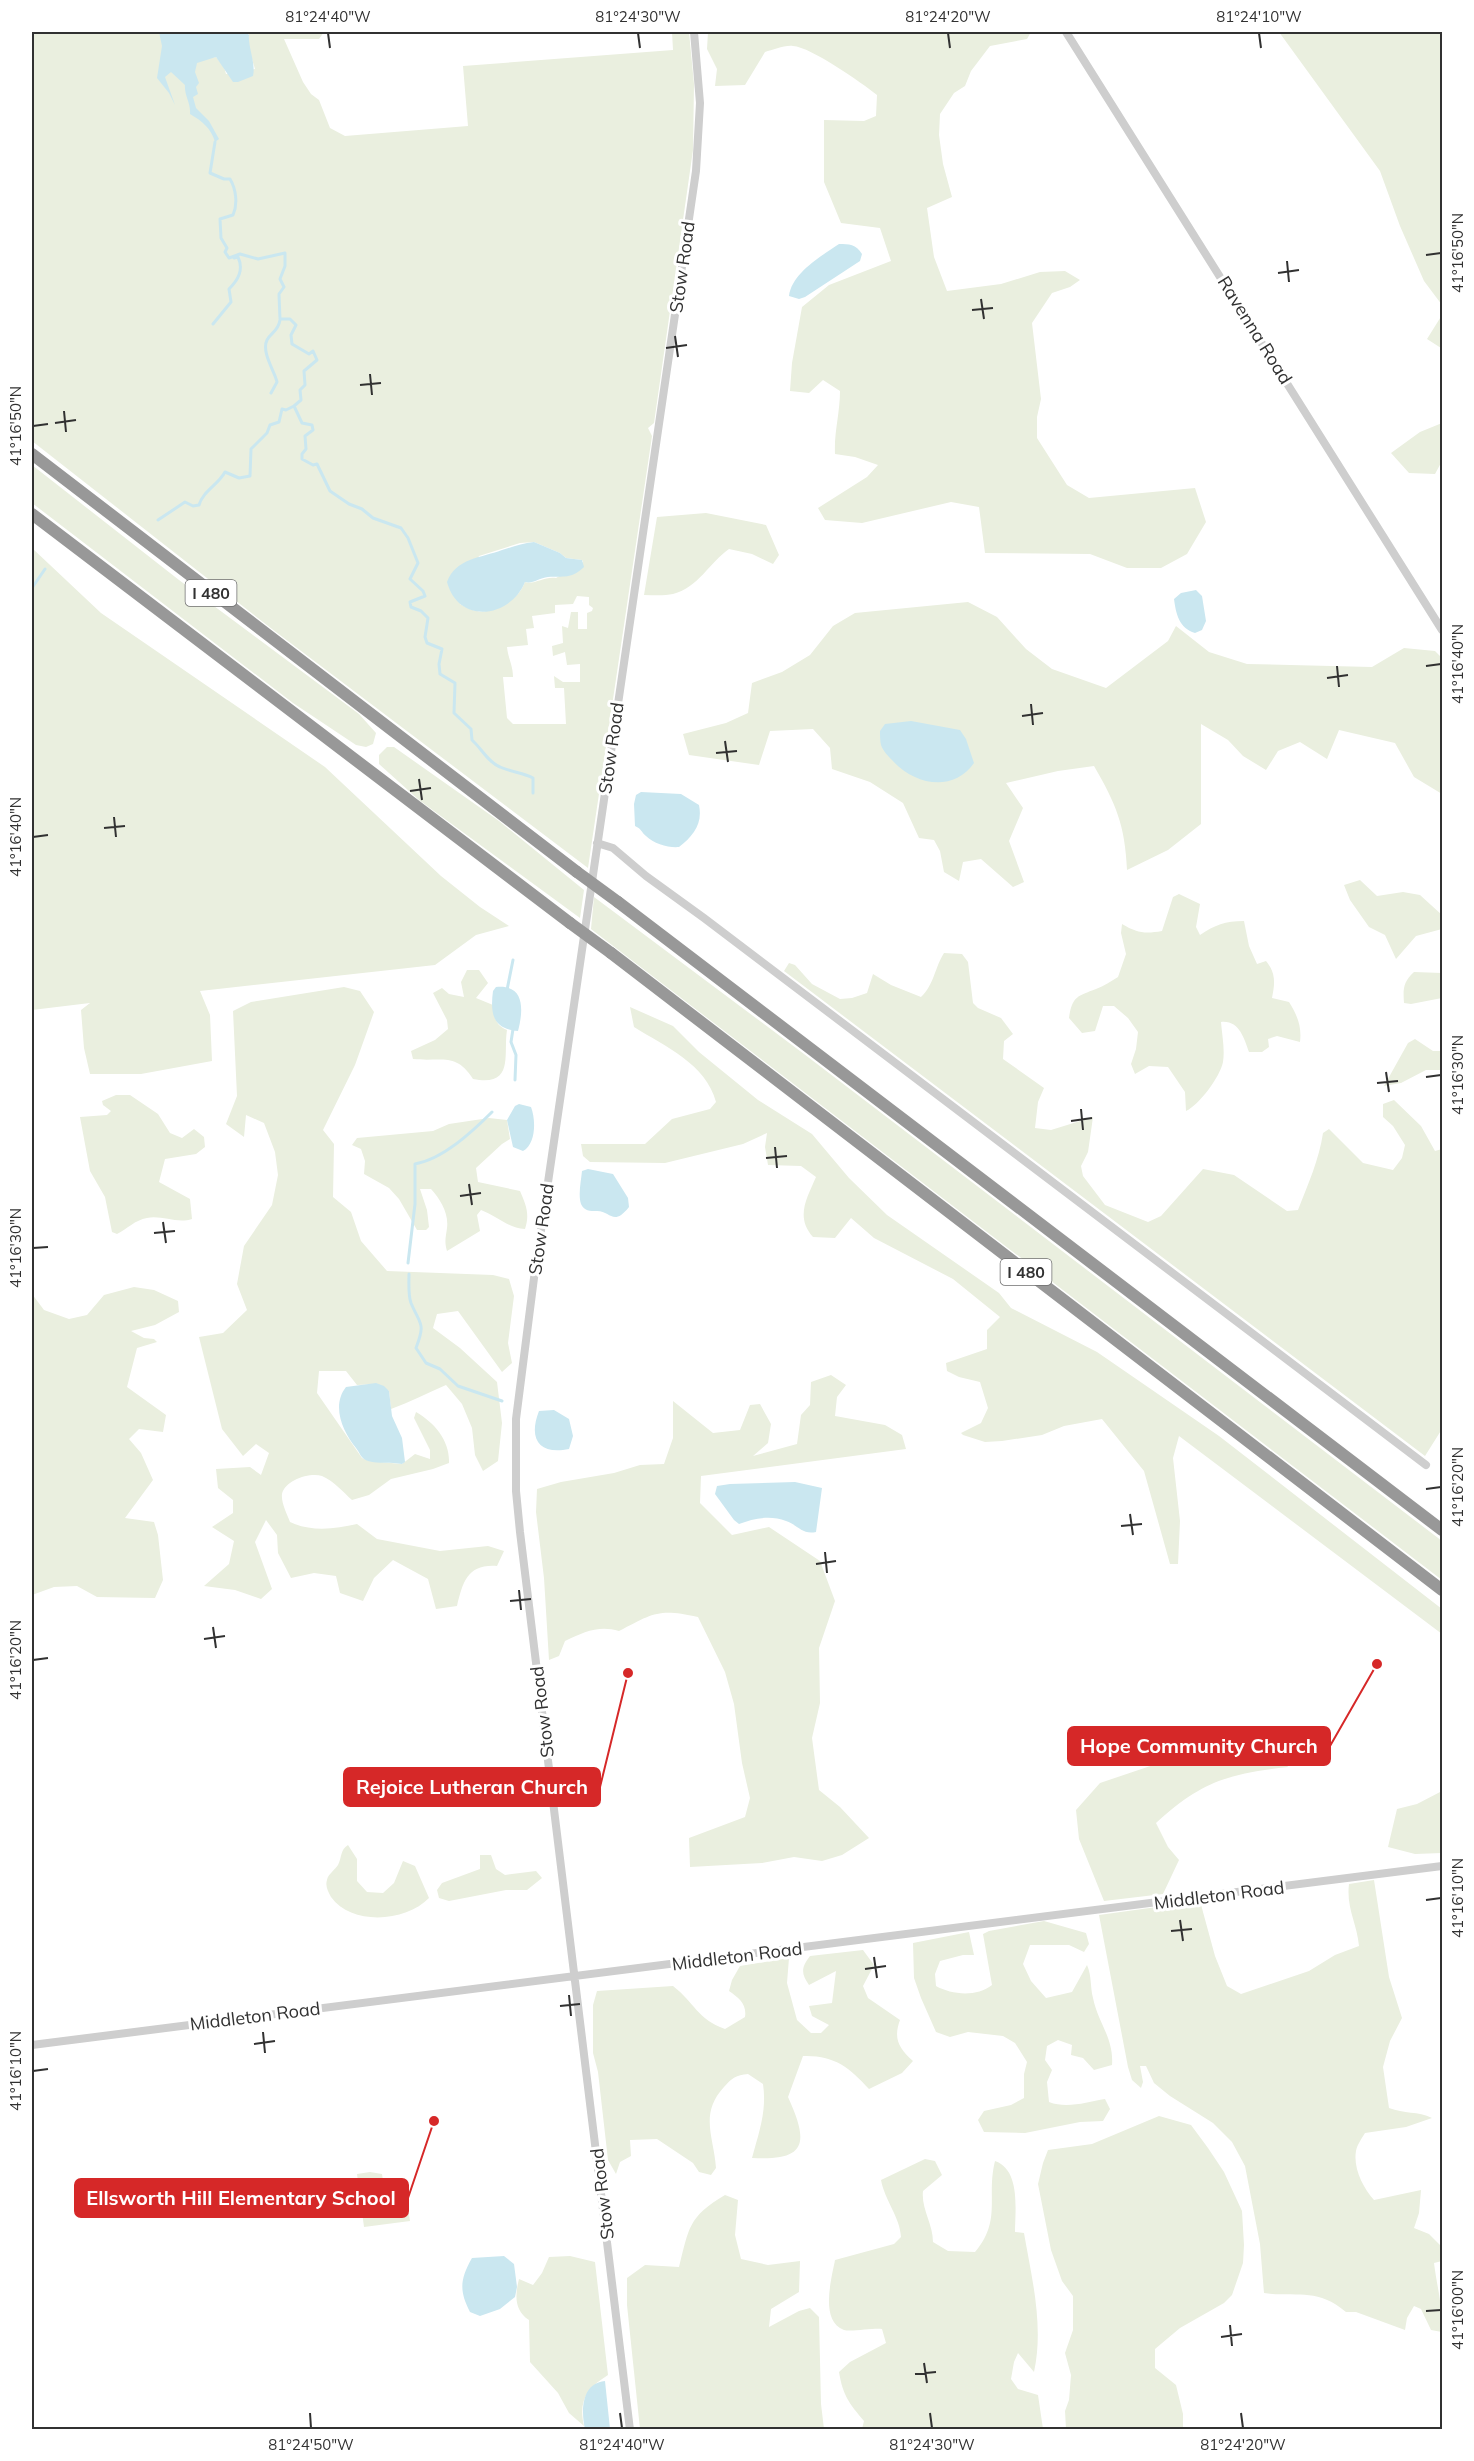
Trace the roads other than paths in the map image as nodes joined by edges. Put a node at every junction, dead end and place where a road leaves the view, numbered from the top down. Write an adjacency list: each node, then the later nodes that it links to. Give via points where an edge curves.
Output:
1 (694, 32): 6 (street, Stow Road, via 700,103 697,168)
2 (1066, 32): 5 (street, Ravenna Road)
3 (32, 454): 8 (highway, I 480, bridge)
4 (32, 514): 9 (highway, I 480, bridge)
5 (1443, 630)
6 (597, 843): 7 (street, via 614,848); 11 (street, Stow Road, via 522,1363 515,1444 520,1533)
7 (1426, 1465)
8 (1443, 1530)
9 (1443, 1590)
10 (1443, 1866): 11 (street, Middleton Road)
11 (575, 1977): 12 (street, Middleton Road); 13 (street, Stow Road)
12 (32, 2045)
13 (630, 2430)

